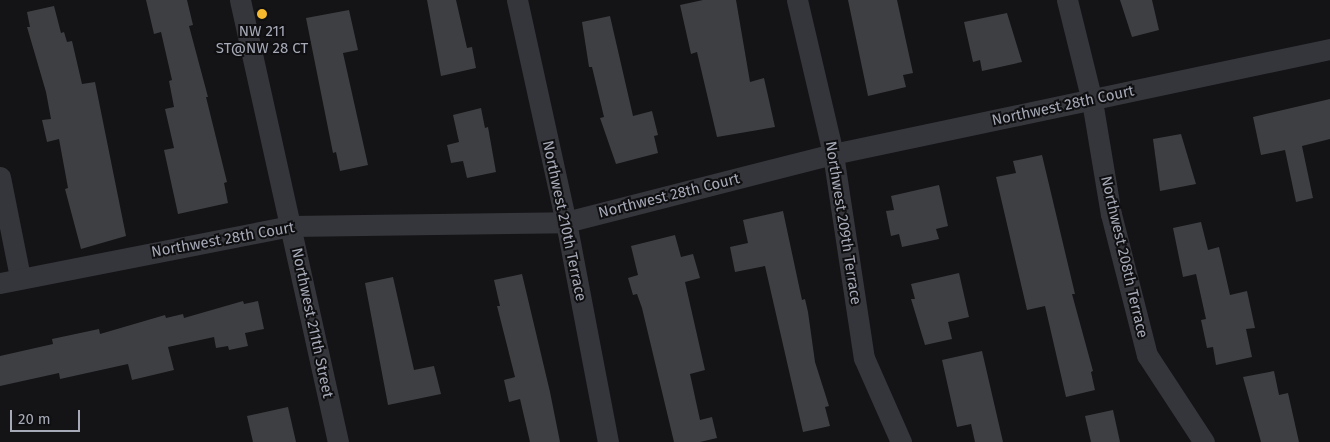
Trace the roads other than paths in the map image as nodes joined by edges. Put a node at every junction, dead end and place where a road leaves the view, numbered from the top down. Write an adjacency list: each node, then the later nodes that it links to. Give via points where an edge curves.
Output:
1 (240, 0): 10 (street, Northwest 211th Street)
2 (517, 0): 9 (street, Northwest 210th Terrace)
3 (797, 0): 7 (street, Northwest 209th Terrace)
4 (1067, 0): 6 (street, Northwest 208th Terrace)
5 (1330, 49): 6 (street, Northwest 28th Court)
6 (1092, 101): 7 (street, Northwest 28th Court); 16 (street, Northwest 208th Terrace, via 1111,214 1147,355)
7 (833, 154): 9 (street, Northwest 28th Court); 15 (street, Northwest 209th Terrace, via 864,358)
8 (0, 177): 11 (street)
9 (566, 222): 10 (street, Northwest 28th Court); 14 (street, Northwest 210th Terrace)
10 (290, 226): 11 (street, Northwest 28th Court); 13 (street, Northwest 211th Street)
11 (20, 277): 12 (street, Northwest 28th Court)
12 (0, 283)
13 (338, 442)
14 (608, 442)
15 (901, 442)
16 (1204, 442)

